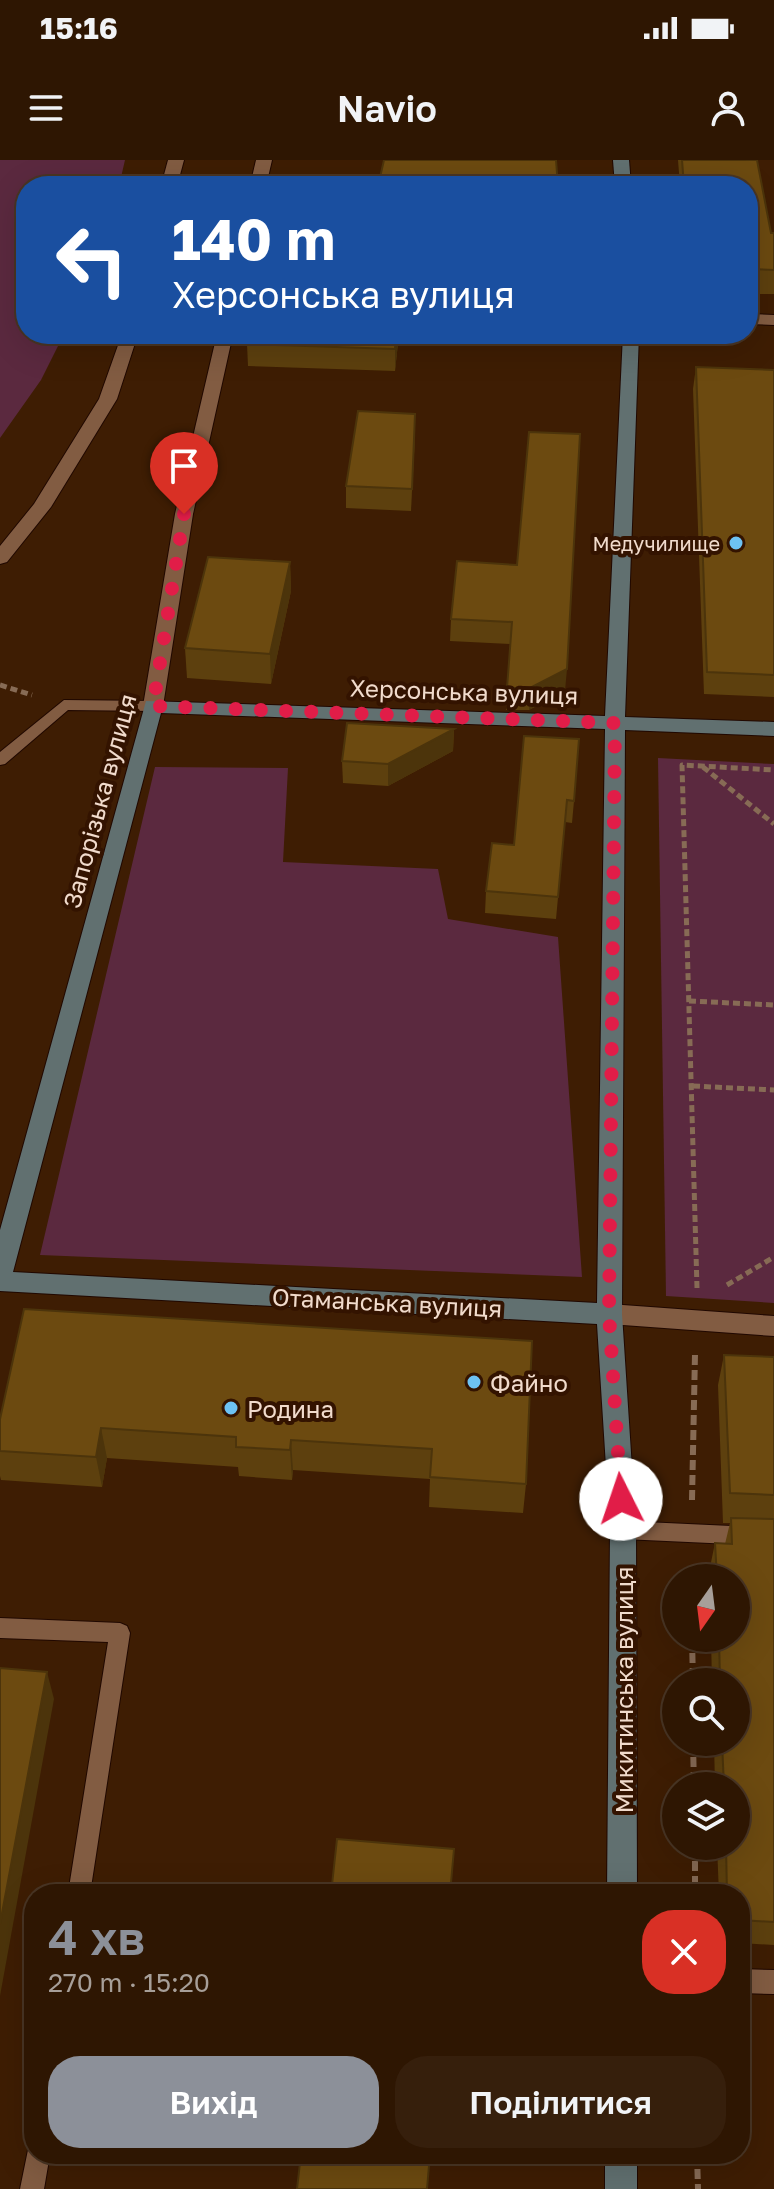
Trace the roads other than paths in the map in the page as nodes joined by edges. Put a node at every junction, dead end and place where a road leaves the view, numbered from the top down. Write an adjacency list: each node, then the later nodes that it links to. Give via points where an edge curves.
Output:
1 (127, 344): 4 (street, via 108,399 42,507)
2 (223, 344): 5 (street, Запорізька вулиця, via 184,514)
3 (631, 344): 6 (street, Микитинська вулиця)
4 (0, 558)
5 (153, 706): 6 (street, Херсонська вулиця); 8 (lane, via 64,705); 9 (street, Запорізька вулиця)
6 (615, 723): 7 (street, Херсонська вулиця); 10 (street, Микитинська вулиця)
7 (774, 729)
8 (0, 760)
9 (0, 1278): 10 (street, Отаманська вулиця)
10 (609, 1314): 11 (street, Отаманська вулиця); 12 (street, Микитинська вулиця)
11 (774, 1326)
12 (623, 1530): 13 (lane); 16 (street, Микитинська вулиця)
13 (774, 1537)
14 (0, 1628): 15 (lane, via 120,1633)
15 (81, 1884)
16 (622, 1884)
17 (750, 1981): 18 (lane)
18 (774, 1982)
19 (36, 2164): 21 (lane)
20 (621, 2164): 22 (street)
21 (32, 2189)
22 (621, 2189)

